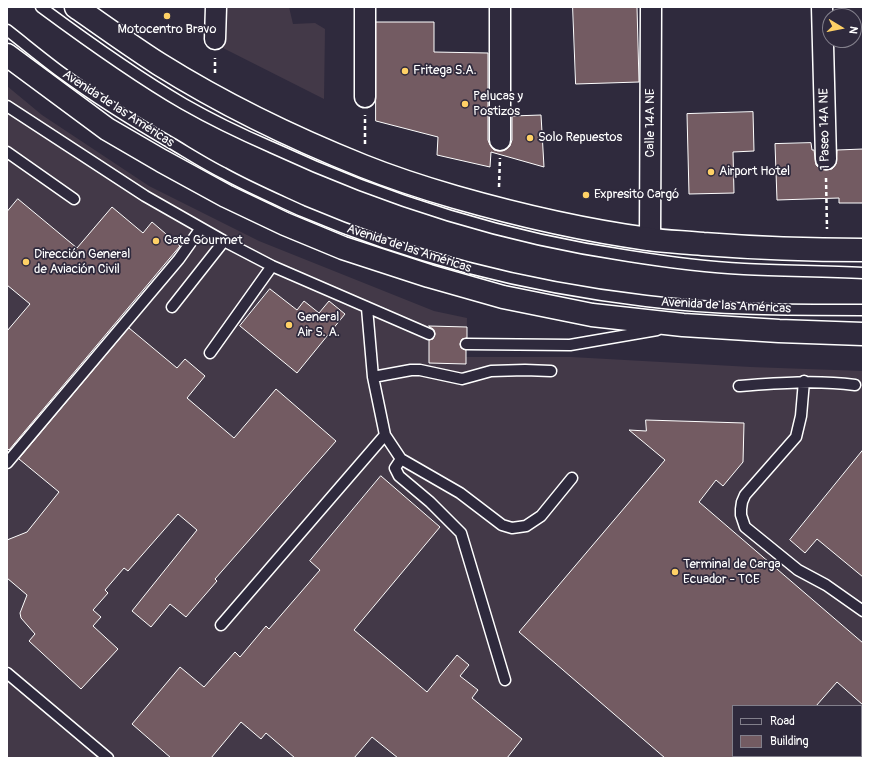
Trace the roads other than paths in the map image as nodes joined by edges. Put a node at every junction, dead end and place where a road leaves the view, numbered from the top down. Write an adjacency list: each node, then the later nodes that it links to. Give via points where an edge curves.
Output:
1 (41, 7): 22 (lane, via 132,72 184,104 302,162 414,205 531,238 629,256 744,269)
2 (76, 7): 18 (main road, via 160,64 254,117 364,167 499,210)
3 (216, 7): 9 (street)
4 (365, 7): 11 (street)
5 (500, 7): 13 (street)
6 (651, 7): 18 (street, Calle 14A NE)
7 (822, 7): 15 (street, 1 Paseo 14A NE)
8 (7, 30): 25 (lane, Avenida de las Américas, via 100,100 224,174 296,208 380,242 482,272 598,295 718,307)
9 (215, 39)
10 (7, 55): 26 (main road, Avenida de las Américas, via 107,129 162,161 226,196 343,248 503,297 592,315)
11 (365, 97)
12 (7, 106): 17 (lane, via 145,196)
13 (500, 140)
14 (7, 152): 16 (lane)
15 (826, 159)
16 (74, 198)
17 (201, 228): 19 (lane); 38 (lane, via 179,259)
18 (650, 240): 20 (main road, via 743,247)
19 (224, 241): 21 (lane); 23 (lane)
20 (863, 250)
21 (272, 266): 24 (lane); 30 (lane)
22 (863, 273)
23 (172, 307)
24 (368, 308): 27 (lane); 32 (lane)
25 (863, 310)
26 (683, 325): 28 (main road, Avenida de las Américas); 29 (lane, via 570,345)
27 (429, 334)
28 (863, 334)
29 (466, 344)
30 (210, 353)
31 (551, 371): 32 (lane, via 491,372 462,379 411,370)
32 (373, 378): 36 (lane)
33 (804, 381): 34 (lane); 35 (lane); 40 (lane, via 796,437 745,495 741,515 745,527 798,570 826,585)
34 (855, 385)
35 (738, 386)
36 (384, 435): 37 (lane); 41 (lane)
37 (401, 459): 39 (lane, via 460,493 502,525 512,528 526,526 541,516); 43 (lane, via 395,468 398,476 430,502 461,533)
38 (7, 463)
39 (572, 478)
40 (863, 611)
41 (221, 625)
42 (7, 673): 44 (lane)
43 (505, 680)
44 (108, 758)

